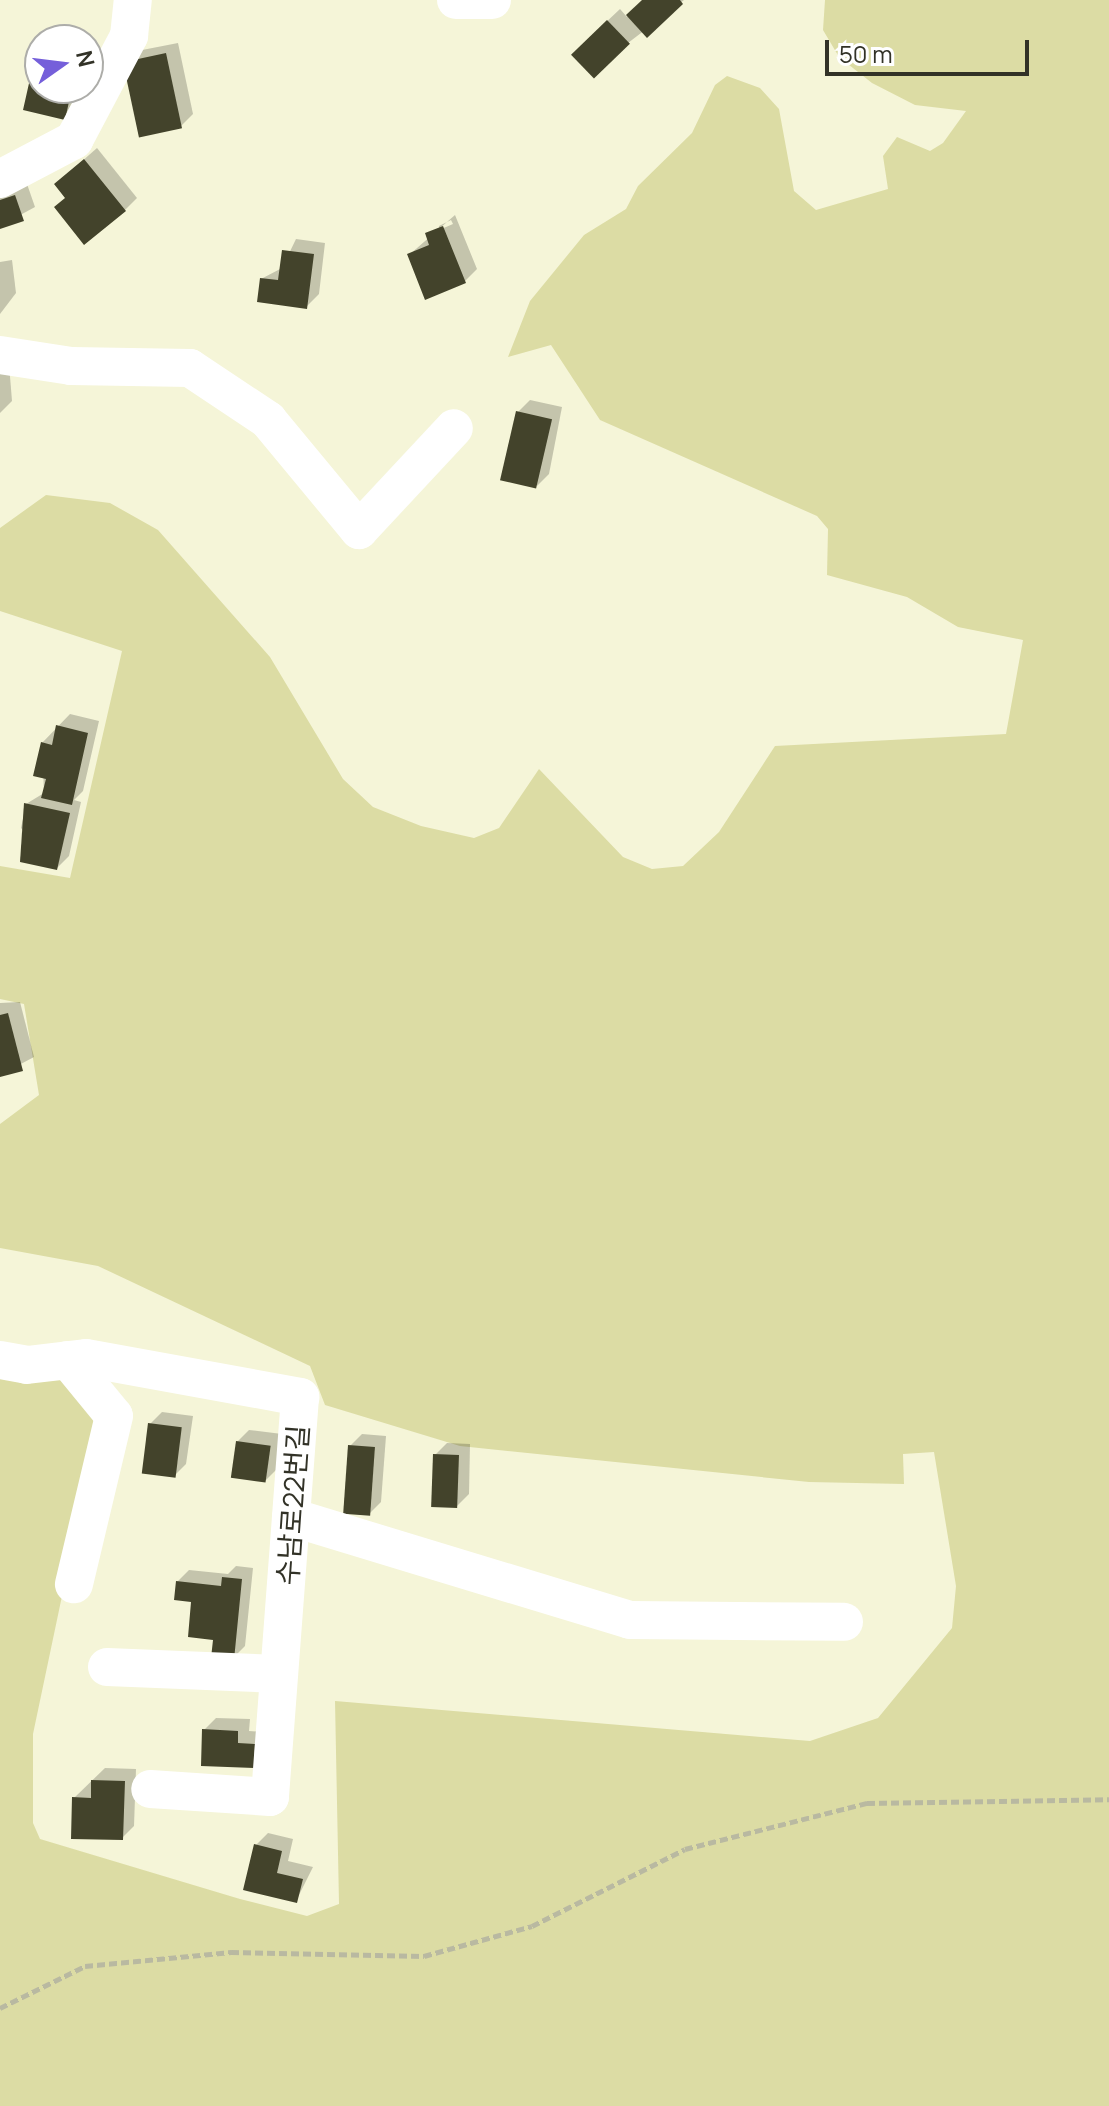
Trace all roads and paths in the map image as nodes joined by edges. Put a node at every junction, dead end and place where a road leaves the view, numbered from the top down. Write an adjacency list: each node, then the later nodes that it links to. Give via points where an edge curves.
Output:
1 (133, 0): 4 (lane, via 129,36 74,140)
2 (456, 0): 3 (lane)
3 (492, 0)
4 (0, 179)
5 (0, 355): 6 (lane, via 71,366 190,368 268,420 359,530)
6 (454, 428)
7 (0, 1360): 8 (lane, 수남로22번길)
8 (68, 1360): 9 (lane, 수남로22번길, via 300,1397); 10 (lane, via 114,1416)
9 (291, 1517): 11 (lane, via 630,1620); 13 (lane, 수남로22번길)
10 (74, 1584)
11 (844, 1622)
12 (107, 1667): 13 (lane)
13 (279, 1674): 14 (lane, 수남로22번길, via 270,1797)
14 (150, 1789)
15 (1109, 1799): 16 (path, via 867,1803 685,1849 532,1926 424,1956 231,1952 85,1966)
16 (0, 2008)

